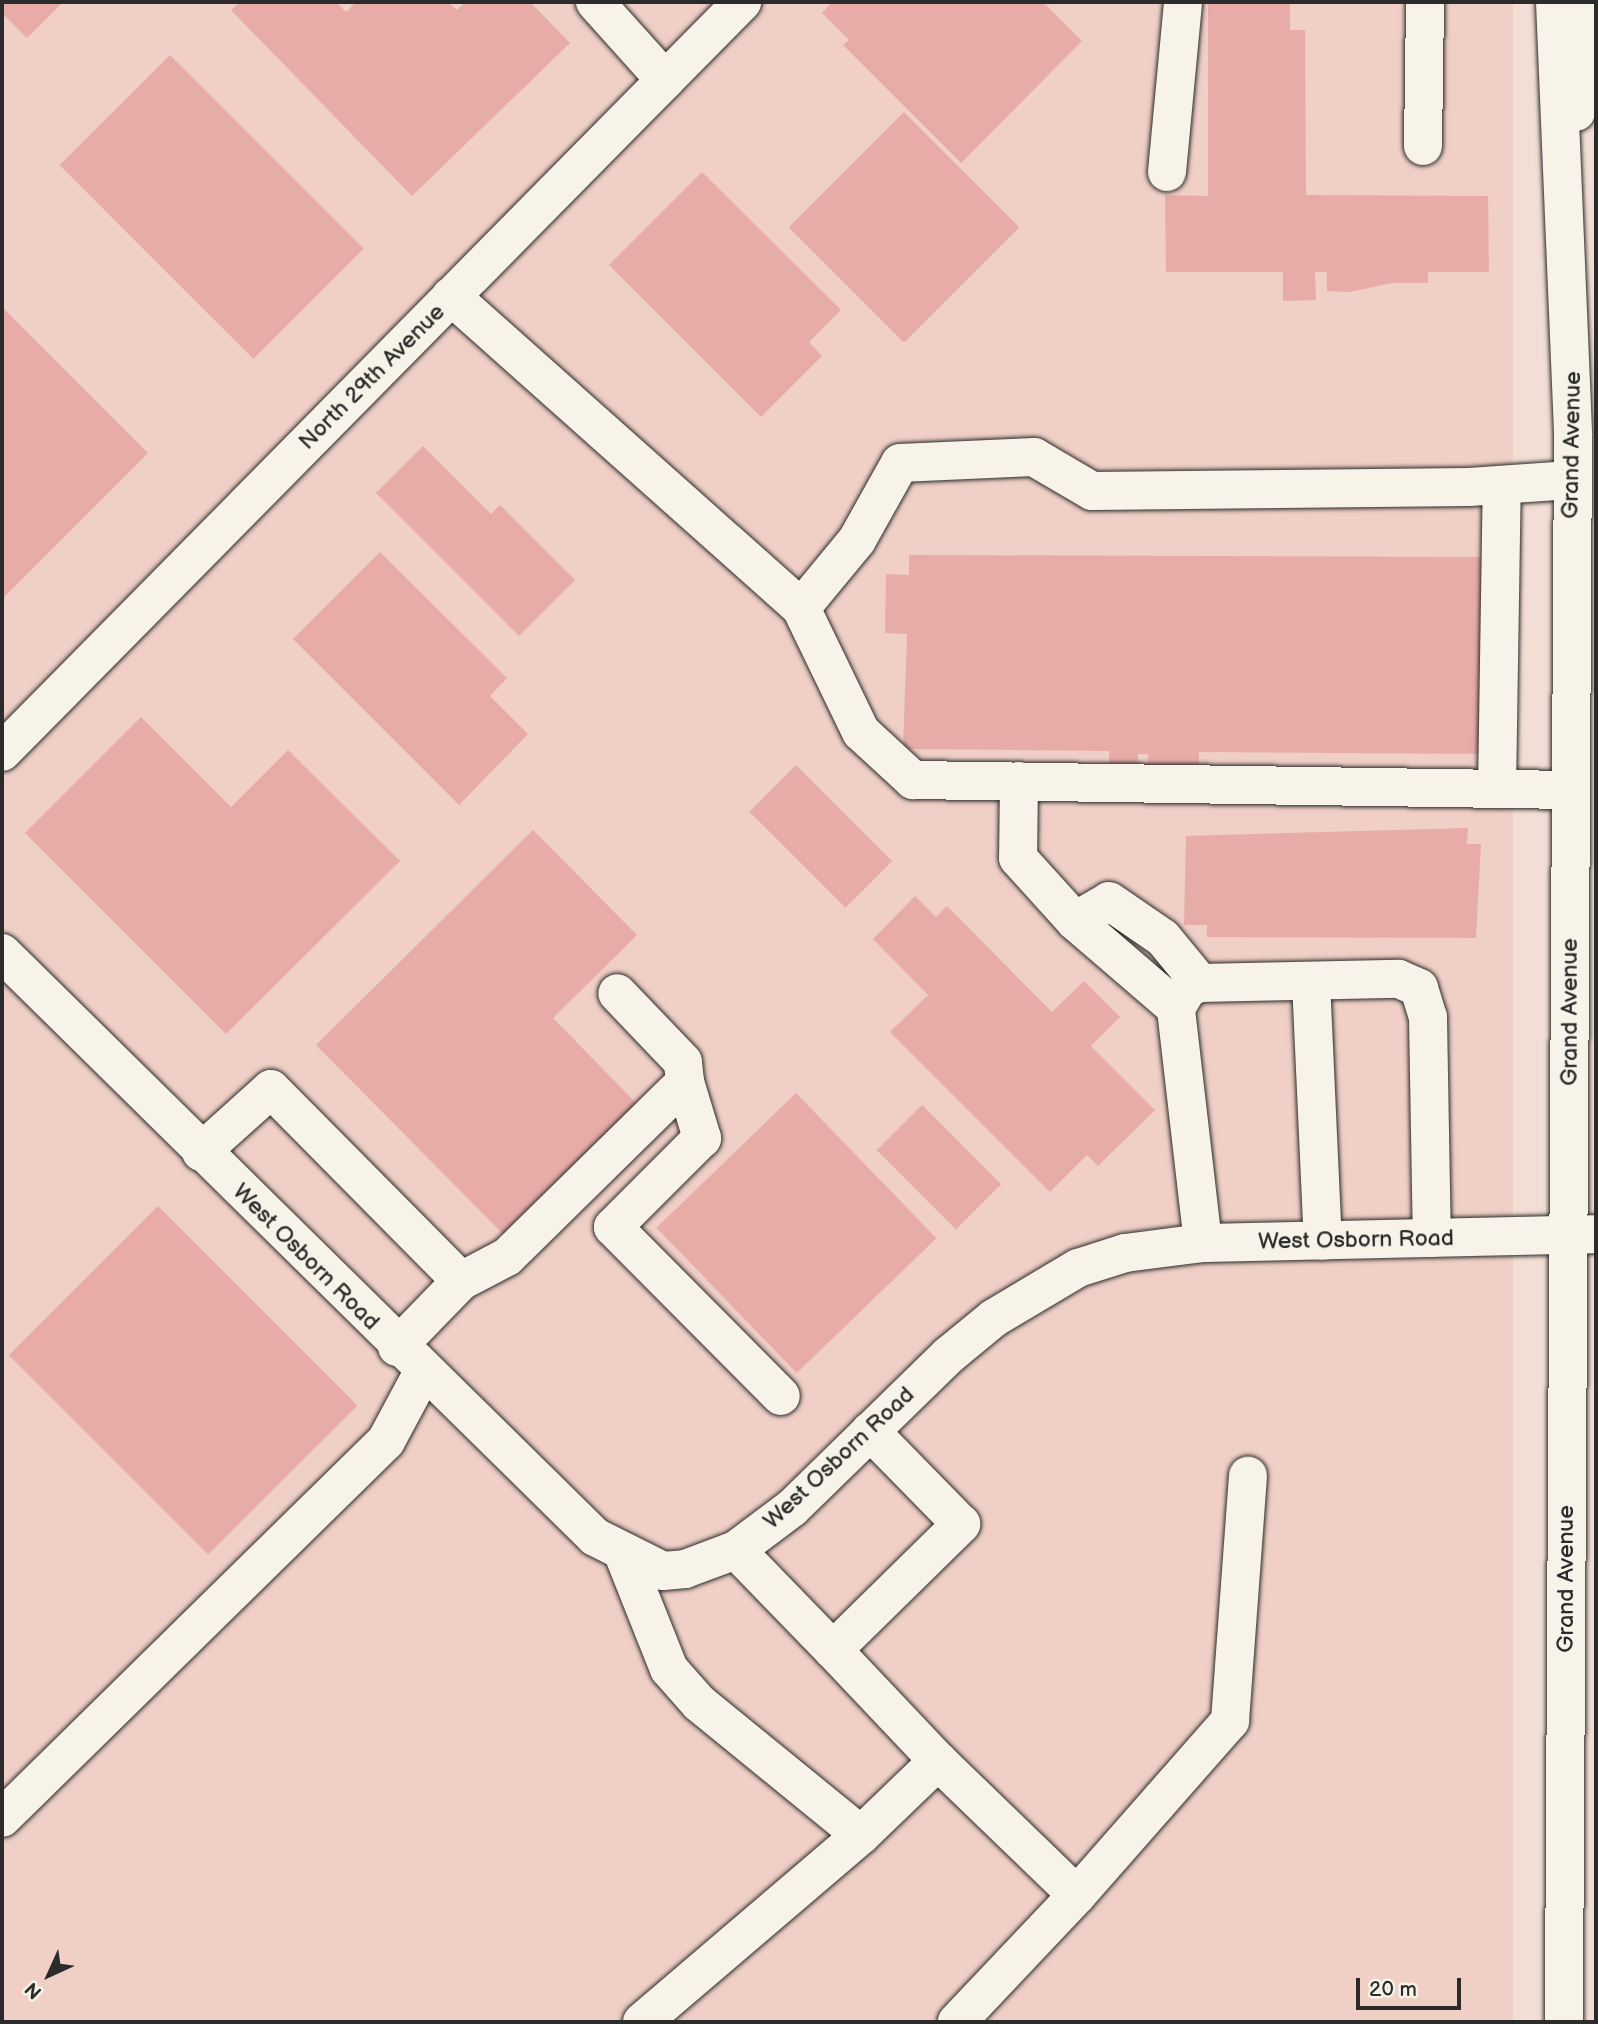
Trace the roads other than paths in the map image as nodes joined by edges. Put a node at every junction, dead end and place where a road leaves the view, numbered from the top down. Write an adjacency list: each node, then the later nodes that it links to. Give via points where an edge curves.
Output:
1 (595, 2): 7 (main road)
2 (742, 2): 7 (main road, North 29th Avenue)
3 (1184, 2): 9 (main road)
4 (1424, 2): 8 (main road)
5 (1555, 2): 11 (main road)
6 (1577, 2): 11 (main road, Grand Avenue)
7 (665, 80): 10 (main road, North 29th Avenue)
8 (1423, 146)
9 (1167, 172)
10 (451, 296): 14 (main road); 15 (main road, North 29th Avenue)
11 (1573, 436): 12 (main road, Grand Avenue)
12 (1571, 480): 13 (main road); 18 (main road, Grand Avenue)
13 (1503, 485): 14 (main road, via 1092,491 1034,457 900,463 857,540); 17 (main road)
14 (802, 608): 16 (main road, via 861,732 913,780)
15 (2, 752)
16 (1019, 781): 17 (main road); 22 (main road, via 1018,858 1075,921 1109,901 1163,938)
17 (1497, 789): 18 (main road)
18 (1571, 790): 25 (main road, Grand Avenue)
19 (2, 953): 24 (main road, West Osborn Road)
20 (1311, 981): 22 (main road); 26 (main road, via 1399,979 1419,988 1428,1017); 27 (main road)
21 (617, 993): 23 (main road, via 683,1062)
22 (1188, 996): 28 (main road)
23 (685, 1082): 29 (main road, via 507,1257); 31 (main road, via 702,1138 613,1227)
24 (201, 1152): 29 (main road, via 271,1089); 30 (main road, West Osborn Road)
25 (1583, 1235): 26 (main road, West Osborn Road); 43 (main road, Grand Avenue)
26 (1432, 1238): 27 (main road, West Osborn Road)
27 (1323, 1241): 28 (main road, West Osborn Road)
28 (1203, 1243): 32 (main road, West Osborn Road, via 1125,1254 1078,1268 994,1318 948,1355)
29 (461, 1281): 30 (main road)
30 (410, 1359): 35 (main road, West Osborn Road, via 594,1537); 38 (main road, via 386,1441)
31 (781, 1396)
32 (870, 1431): 34 (main road, West Osborn Road, via 792,1508); 36 (main road, via 961,1524)
33 (1248, 1476): 40 (main road, via 1230,1721)
34 (736, 1550): 35 (main road, West Osborn Road, via 685,1569 663,1571); 36 (main road)
35 (622, 1551): 39 (main road, via 669,1669 699,1703)
36 (833, 1650): 37 (main road)
37 (938, 1761): 39 (main road); 40 (main road)
38 (2, 1818)
39 (861, 1835): 41 (main road)
40 (1077, 1895): 42 (main road)
41 (642, 2022)
42 (957, 2022)
43 (1564, 2022)

